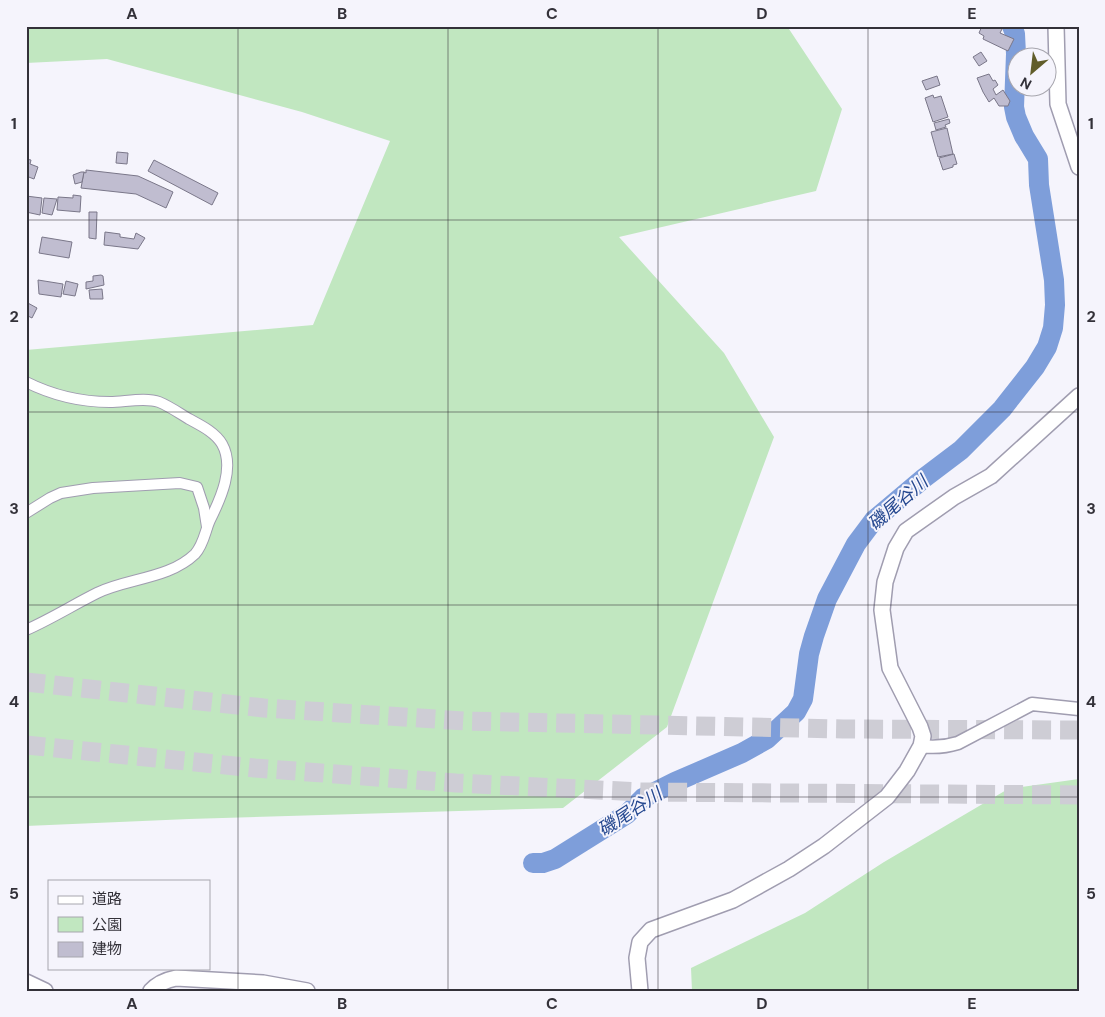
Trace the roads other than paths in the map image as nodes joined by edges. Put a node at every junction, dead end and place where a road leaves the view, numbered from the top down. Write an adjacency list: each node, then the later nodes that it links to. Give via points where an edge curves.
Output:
1 (1056, 26): 2 (main road, via 1058,104)
2 (1079, 167)
3 (26, 382): 6 (street, via 78,400 158,402 206,428 221,442 226,453 227,472 218,503)
4 (1079, 396): 9 (main road, via 991,476 954,496 906,531 896,548 885,582 882,610 885,636 890,668 920,727)
5 (26, 514): 6 (street, via 61,493 180,482 197,487)
6 (206, 527): 7 (street, via 204,539 195,553 176,567 98,592)
7 (26, 630)
8 (1079, 709): 9 (street, via 1032,704 958,743 947,747)
9 (921, 746): 14 (main road, via 887,797 824,846 733,900 651,930 640,942 637,958)
10 (26, 982): 11 (main road)
11 (45, 991)
12 (151, 991): 13 (main road, via 165,980 176,978 263,982)
13 (307, 991)
14 (640, 991)

